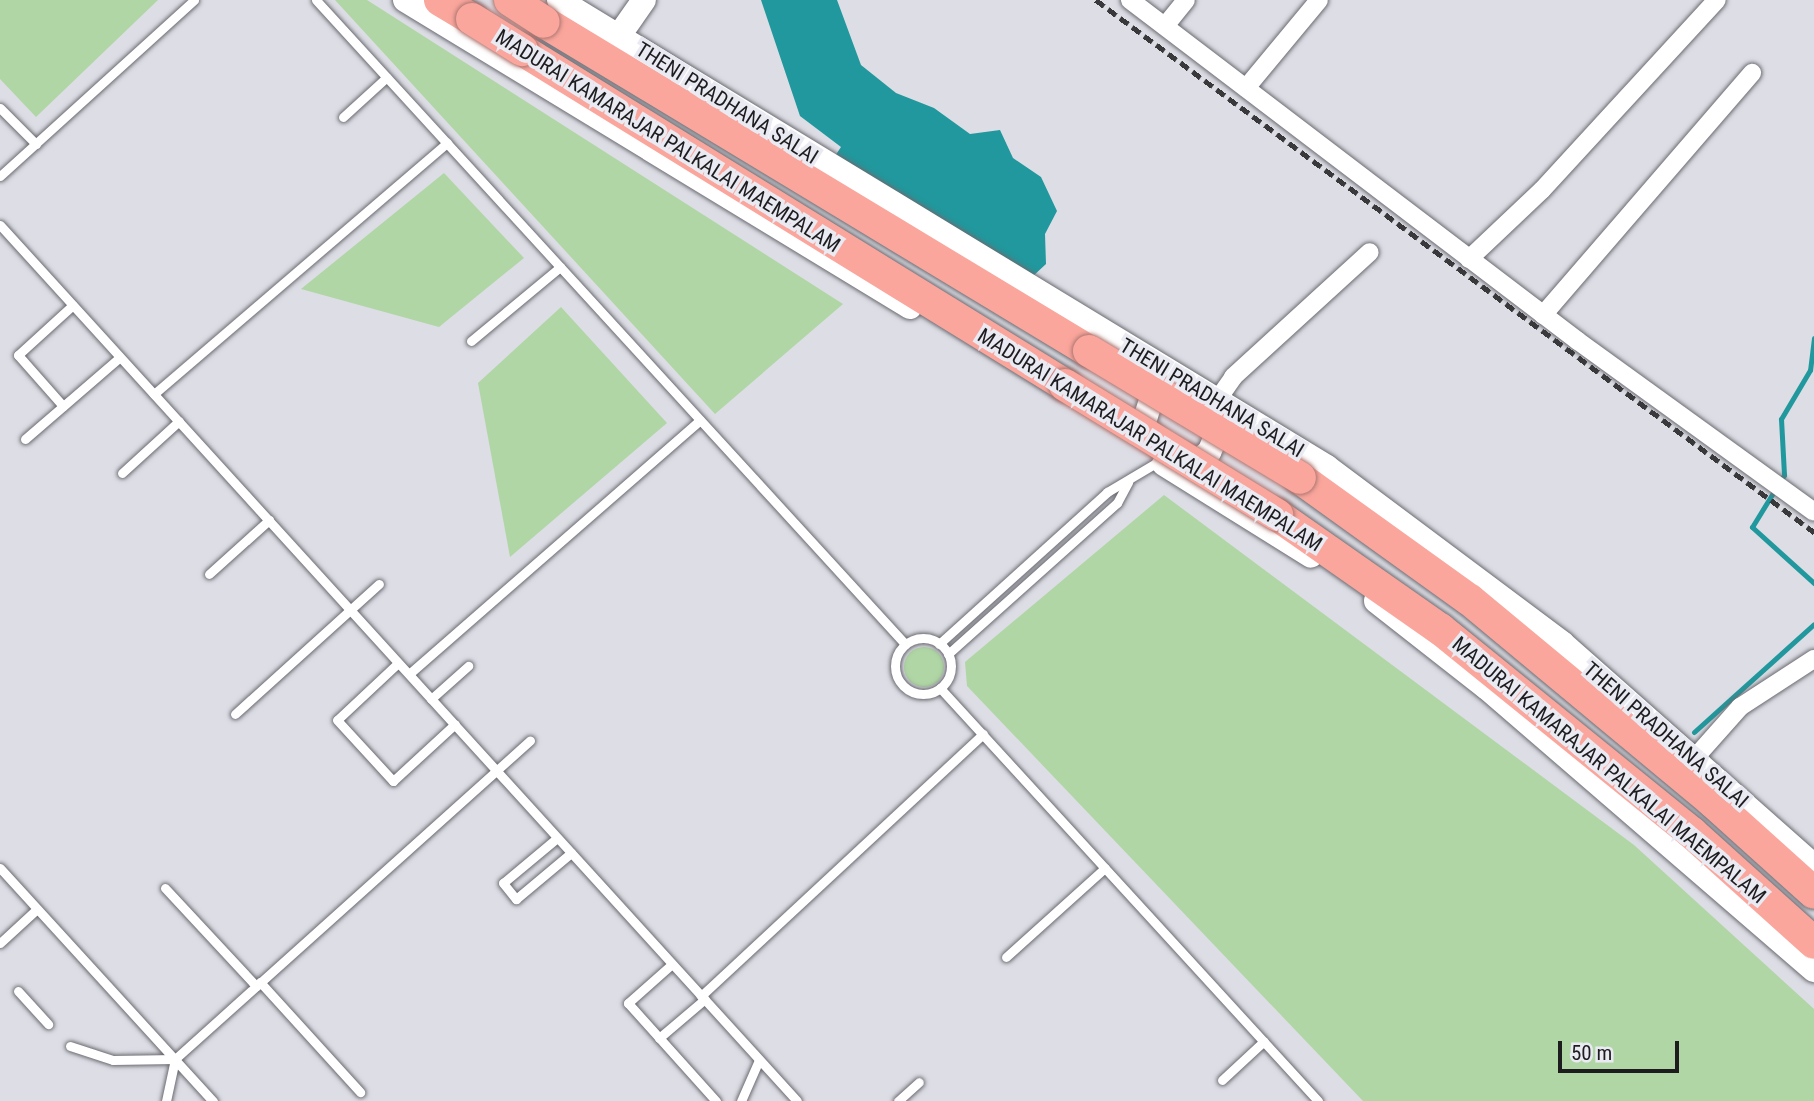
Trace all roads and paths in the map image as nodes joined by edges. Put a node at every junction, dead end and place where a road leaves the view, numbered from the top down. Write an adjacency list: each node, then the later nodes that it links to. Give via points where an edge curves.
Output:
1 (194, 0): 22 (lane)
2 (316, 0): 17 (lane)
3 (405, 0): 15 (street)
4 (440, 0): 72 (highway, MADURAI KAMARAJAR PALKALAI MAEMPALAM, bridge, via 1277,515 1440,629 1692,833)
5 (510, 0): 12 (highway, MADURAI KAMARAJAR PALKALAI MAEMPALAM, bridge)
6 (517, 0): 15 (street)
7 (644, 0): 14 (street)
8 (1130, 0): 13 (street)
9 (1186, 0): 13 (street)
10 (1320, 0): 18 (street)
11 (1717, 0): 26 (street, via 1542,190)
12 (551, 11): 14 (street, THENI PRADHANA SALAI); 69 (highway, MADURAI KAMARAJAR PALKALAI MAEMPALAM, bridge, via 1089,351 1300,478 1470,600 1712,801)
13 (1165, 26): 18 (street)
14 (618, 37): 32 (street, THENI PRADHANA SALAI)
15 (486, 50): 40 (street, via 1123,438)
16 (1752, 73): 29 (street)
17 (387, 78): 20 (lane); 21 (lane)
18 (1246, 88): 26 (street)
19 (0, 108): 22 (lane)
20 (343, 117)
21 (447, 143): 27 (lane); 34 (lane)
22 (36, 144): 23 (lane)
23 (0, 177)
24 (0, 225): 28 (lane)
25 (1370, 252): 36 (street, via 1233,377)
26 (1469, 259): 29 (street)
27 (560, 267): 30 (lane); 37 (lane)
28 (73, 305): 31 (lane); 35 (lane, via 18,355)
29 (1543, 315): 43 (street)
30 (471, 341)
31 (120, 357): 34 (lane); 35 (lane)
32 (1163, 367): 33 (street); 36 (street, THENI PRADHANA SALAI)
33 (1178, 392): 36 (street); 40 (street, via 1160,393 1151,401 1143,425)
34 (154, 394): 38 (lane)
35 (63, 406): 39 (lane)
36 (1214, 408): 40 (street, via 1219,430 1209,452 1199,460); 61 (street, THENI PRADHANA SALAI, via 1242,414 1432,542 1562,643)
37 (700, 420): 48 (lane); 54 (lane)
38 (179, 421): 41 (lane); 44 (lane)
39 (25, 439)
40 (1165, 453): 42 (lane); 75 (street, via 1200,487 1344,577 1487,688)
41 (122, 473)
42 (1128, 482): 49 (lane, via 1107,492); 50 (lane, via 1117,503)
43 (1814, 512)
44 (269, 520): 45 (lane); 47 (lane)
45 (209, 575)
46 (379, 584): 47 (lane)
47 (350, 610): 52 (lane); 57 (lane)
48 (905, 644): 49 (lane, via 921,638); 55 (lane, via 894,663 903,687 921,695)
49 (939, 644): 50 (lane)
50 (948, 654): 55 (lane, via 950,673)
51 (1814, 659): 61 (street, via 1740,707)
52 (398, 663): 54 (lane); 58 (lane, via 337,720 393,781)
53 (468, 666): 56 (lane)
54 (409, 674): 56 (lane)
55 (940, 688): 59 (lane)
56 (431, 699): 58 (lane)
57 (235, 713)
58 (454, 724): 62 (lane)
59 (983, 734): 67 (lane); 78 (lane)
60 (530, 740): 62 (lane)
61 (1693, 760): 65 (street, THENI PRADHANA SALAI)
62 (497, 771): 63 (lane); 76 (lane)
63 (558, 838): 64 (lane); 64 (lane, via 503,883 516,899)
64 (571, 853): 74 (lane)
65 (1814, 866)
66 (0, 868): 70 (lane)
67 (1105, 868): 73 (lane); 81 (lane)
68 (165, 888): 76 (lane)
69 (1814, 893)
70 (37, 909): 71 (lane); 83 (lane)
71 (0, 943)
72 (1814, 943)
73 (1006, 957)
74 (672, 964): 78 (lane); 80 (lane, via 628,1003)
75 (1814, 970)
76 (258, 984): 83 (lane); 87 (lane)
77 (18, 991): 79 (lane)
78 (703, 998): 80 (lane); 84 (lane)
79 (48, 1024)
80 (659, 1038): 90 (lane)
81 (1264, 1041): 85 (lane); 94 (lane)
82 (69, 1046): 83 (lane, via 113,1060)
83 (175, 1059): 88 (lane); 89 (lane)
84 (760, 1060): 91 (lane); 92 (lane)
85 (1222, 1080)
86 (919, 1082): 93 (lane)
87 (360, 1092)
88 (166, 1101)
89 (213, 1101)
90 (716, 1101)
91 (741, 1101)
92 (797, 1101)
93 (898, 1101)
94 (1318, 1101)

